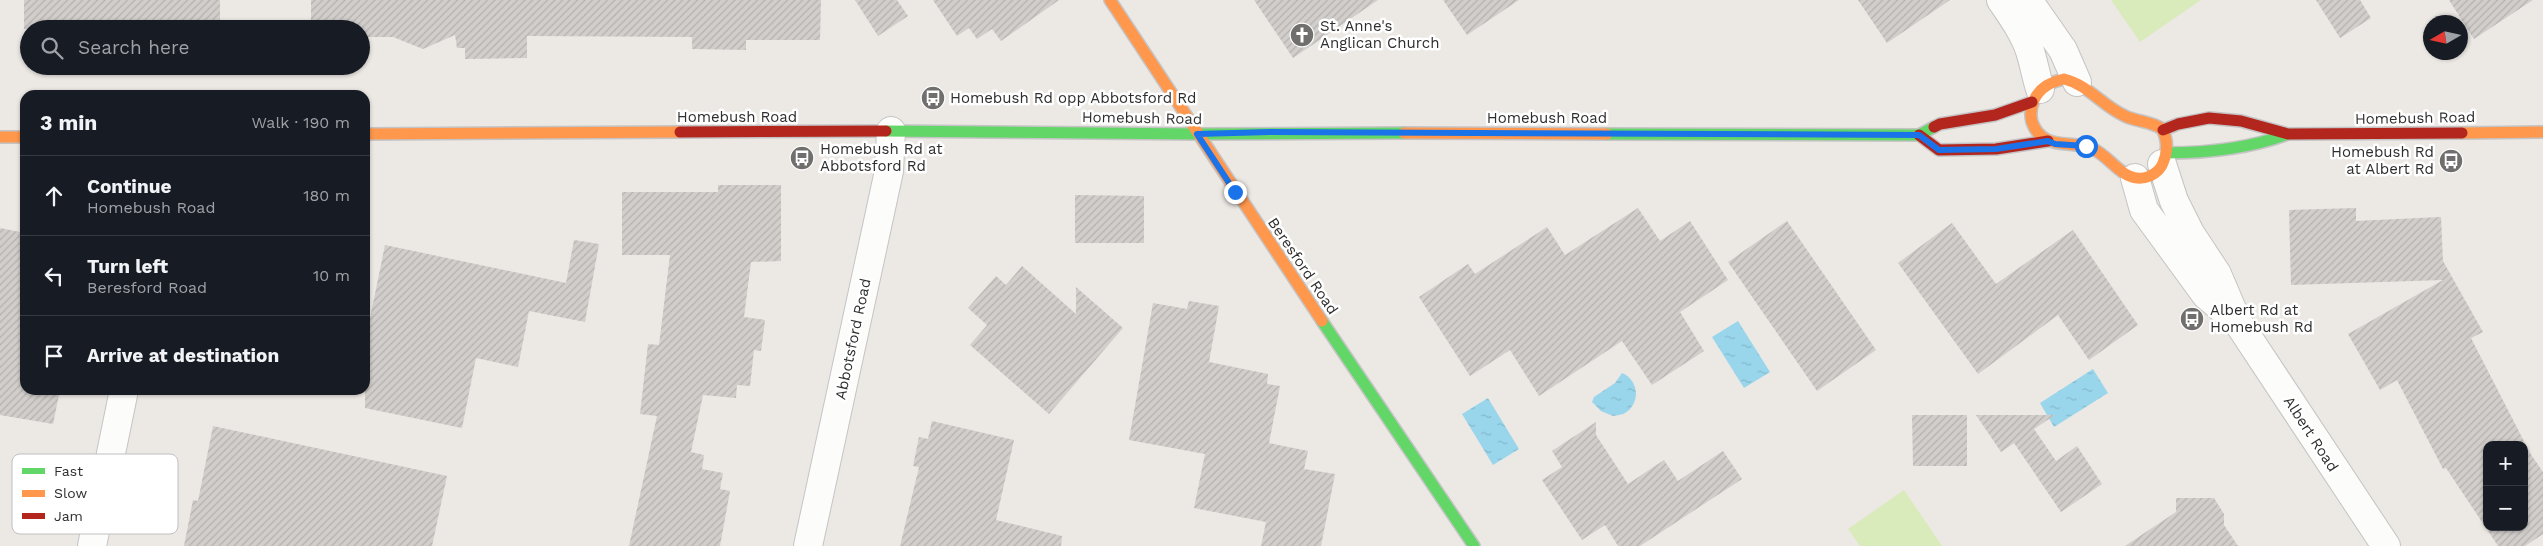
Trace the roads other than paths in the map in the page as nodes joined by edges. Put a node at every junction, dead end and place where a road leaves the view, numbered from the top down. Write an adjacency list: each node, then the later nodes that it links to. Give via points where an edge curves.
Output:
1 (1110, 0): 10 (main road, Beresford Road)
2 (2001, 0): 5 (street, via 2030,52)
3 (2028, 0): 4 (street, via 2063,50)
4 (2077, 82): 5 (main road, Homebush Road, via 2058,80); 6 (main road, via 2122,115 2151,121)
5 (2036, 95): 12 (main road, Homebush Road, via 1995,115 1940,124); 15 (main road, via 2030,114 2040,136)
6 (2163, 130): 11 (main road, Homebush Road, via 2178,122 2199,118 2259,123); 16 (main road, via 2166,141)
7 (892, 131): 9 (main road, Homebush Road); 10 (main road, Homebush Road); 21 (street, Abbotsford Road, via 890,171)
8 (2543, 132): 11 (main road, Homebush Road)
9 (370, 134)
10 (1197, 134): 12 (main road, Homebush Road); 22 (main road, Beresford Road)
11 (2288, 134): 16 (main road, Homebush Road, via 2260,145)
12 (1919, 135): 15 (main road, via 1939,150 1996,149)
13 (20, 136): 14 (main road)
14 (0, 137)
15 (2048, 141): 17 (main road, via 2093,148)
16 (2164, 159): 17 (main road, via 2150,176); 18 (street, Albert Road, via 2174,201 2217,274)
17 (2134, 178): 18 (street, Albert Road, via 2144,210 2206,295)
18 (2237, 321): 23 (street, Albert Road)
19 (123, 395): 20 (street)
20 (111, 454)
21 (808, 546)
22 (1474, 546)
23 (2386, 546)

